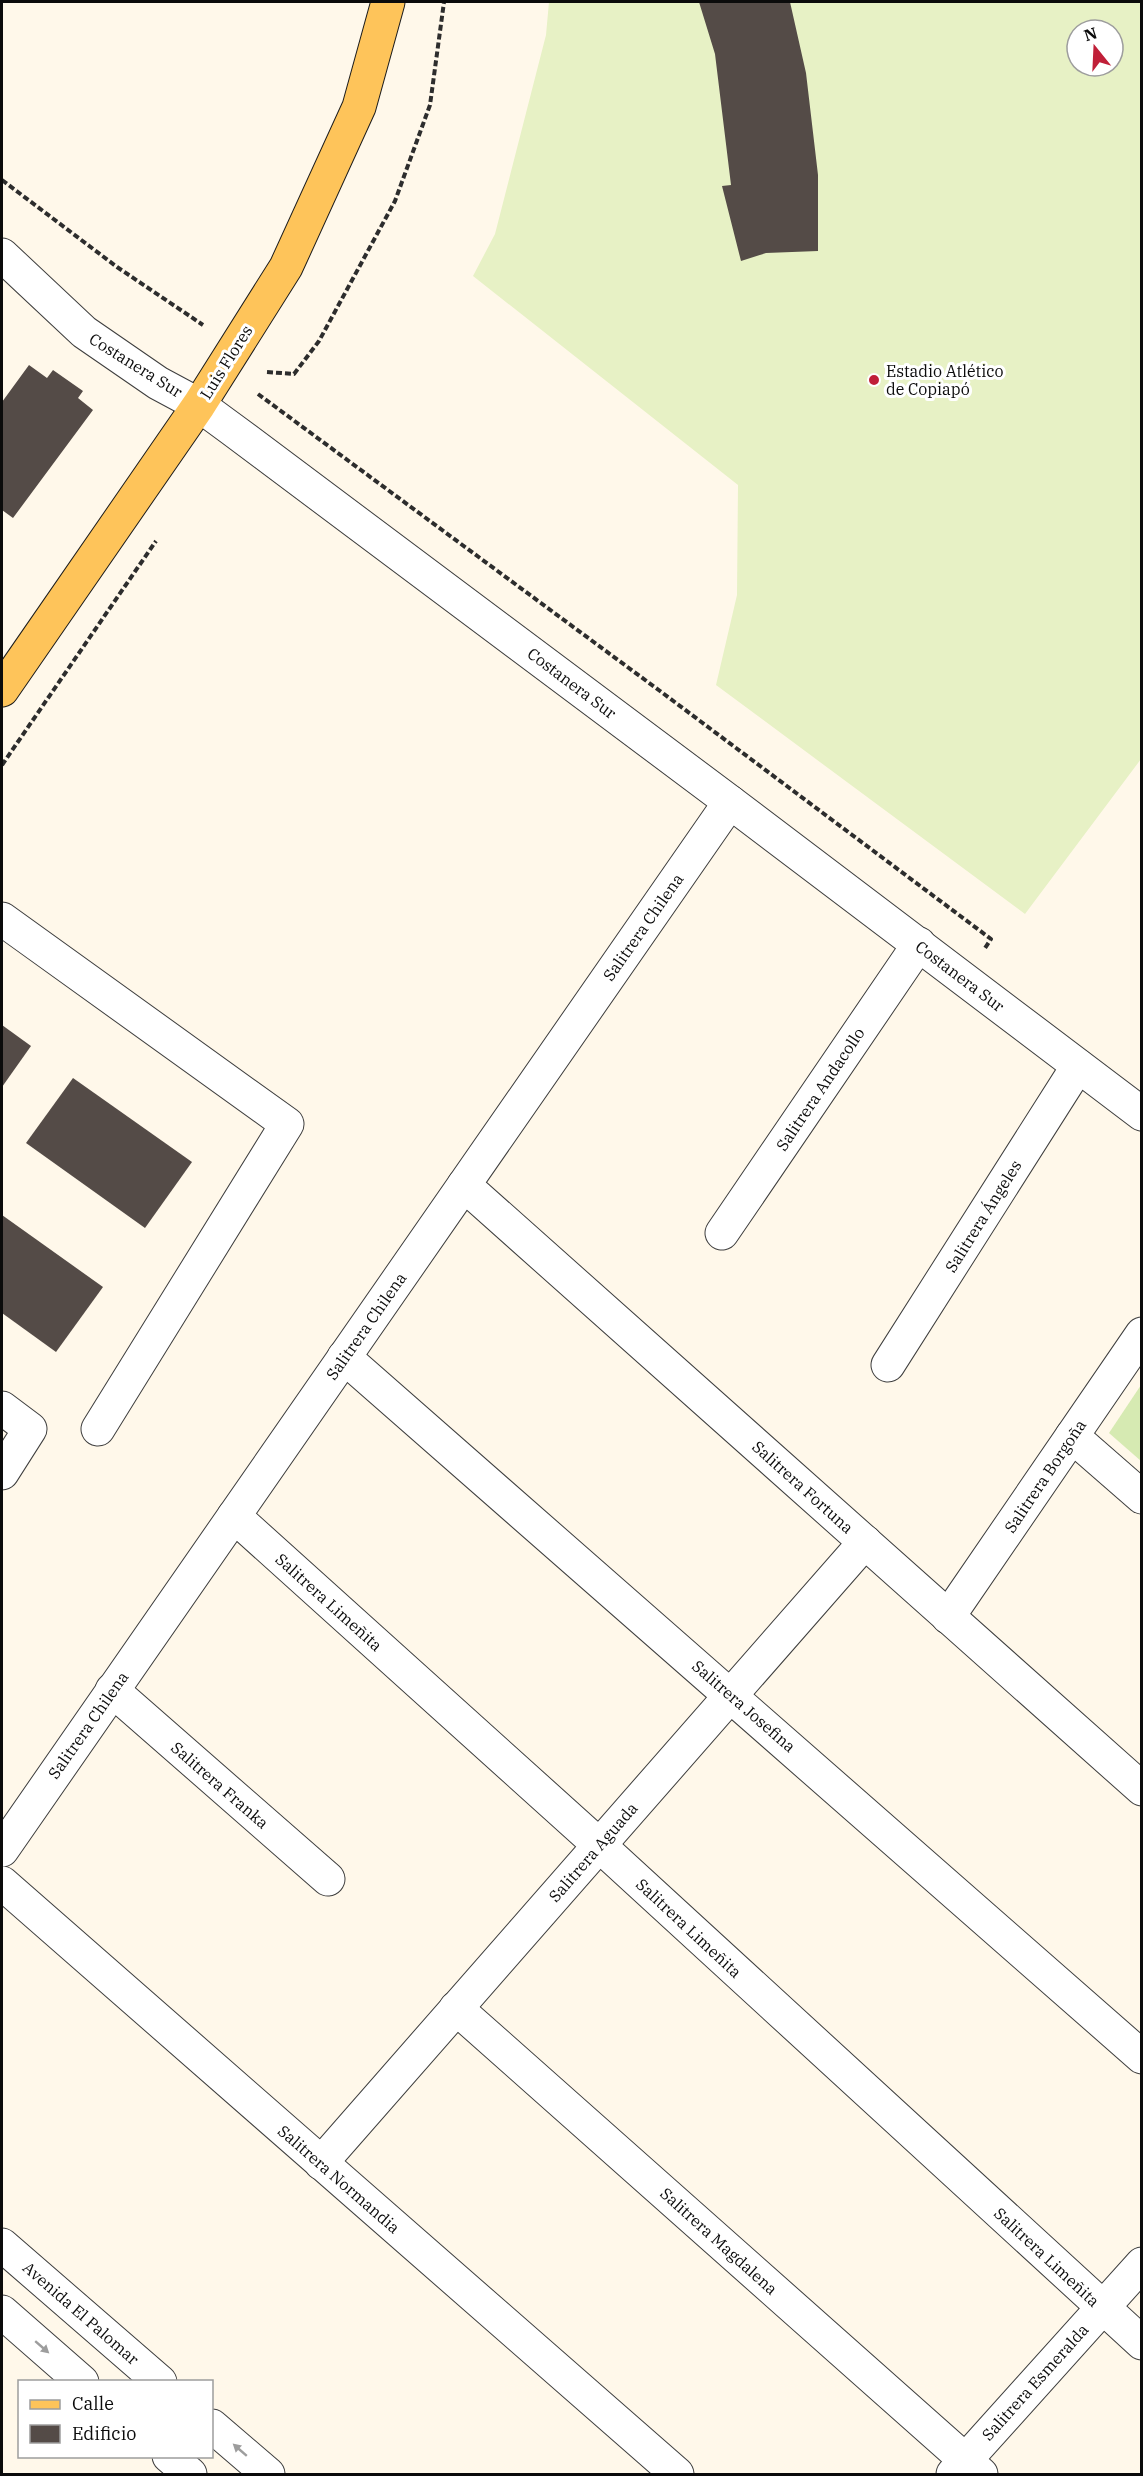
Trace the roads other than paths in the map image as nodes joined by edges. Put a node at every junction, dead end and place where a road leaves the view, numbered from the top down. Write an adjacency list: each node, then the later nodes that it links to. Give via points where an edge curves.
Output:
1 (388, 2): 3 (main road, Luis Flores, via 359,107 286,267)
2 (2, 255): 3 (street, Costanera Sur, via 84,332 158,383)
3 (199, 405): 4 (main road, Luis Flores); 5 (street, Costanera Sur)
4 (2, 690)
5 (730, 801): 7 (street, Costanera Sur); 10 (street, Salitrera Chilena)
6 (2, 919): 16 (street, via 287,1124)
7 (919, 944): 8 (street, Costanera Sur); 11 (street, Salitrera Andacollo)
8 (1078, 1066): 9 (street, Costanera Sur); 14 (street, Salitrera Ángeles)
9 (1142, 1114)
10 (464, 1185): 13 (street, Salitrera Chilena); 21 (street, Salitrera Fortuna)
11 (722, 1233)
12 (1142, 1334): 17 (street, Salitrera Borgoña)
13 (344, 1357): 20 (street, Salitrera Chilena); 24 (street, Salitrera Josefina)
14 (888, 1365)
15 (2, 1408): 18 (street, via 30,1429)
16 (98, 1429)
17 (1072, 1436): 19 (street); 22 (street, Salitrera Borgoña)
18 (2, 1473)
19 (1142, 1497)
20 (234, 1516): 23 (street, Salitrera Chilena); 26 (street, Salitrera Limeñita)
21 (865, 1542): 22 (street, Salitrera Fortuna); 24 (street, Salitrera Aguada)
22 (948, 1617): 25 (street, Salitrera Fortuna)
23 (112, 1690): 27 (street, Salitrera Chilena); 28 (street, Salitrera Franka)
24 (731, 1695): 26 (street, Salitrera Aguada); 31 (street, Salitrera Josefina)
25 (1142, 1789)
26 (599, 1845): 30 (street, Salitrera Aguada); 35 (street, Salitrera Limeñita)
27 (2, 1850)
28 (328, 1879)
29 (2, 1883): 32 (street, Salitrera Normandia)
30 (456, 2008): 32 (street, Salitrera Aguada); 42 (street, Salitrera Magdalena)
31 (1142, 2057)
32 (321, 2163): 45 (street, Salitrera Normandia)
33 (2, 2245): 39 (street, Avenida El Palomar)
34 (1142, 2264): 35 (street, Salitrera Esmeralda)
35 (1102, 2307): 37 (street, Salitrera Limeñita); 42 (street, Salitrera Esmeralda)
36 (2, 2312): 38 (street, one-way to 38)
37 (1142, 2343)
38 (80, 2380)
39 (158, 2380)
40 (213, 2427): 44 (street, one-way to 40)
41 (170, 2458): 43 (street)
42 (966, 2470)
43 (190, 2475)
44 (268, 2475)
45 (677, 2475)

